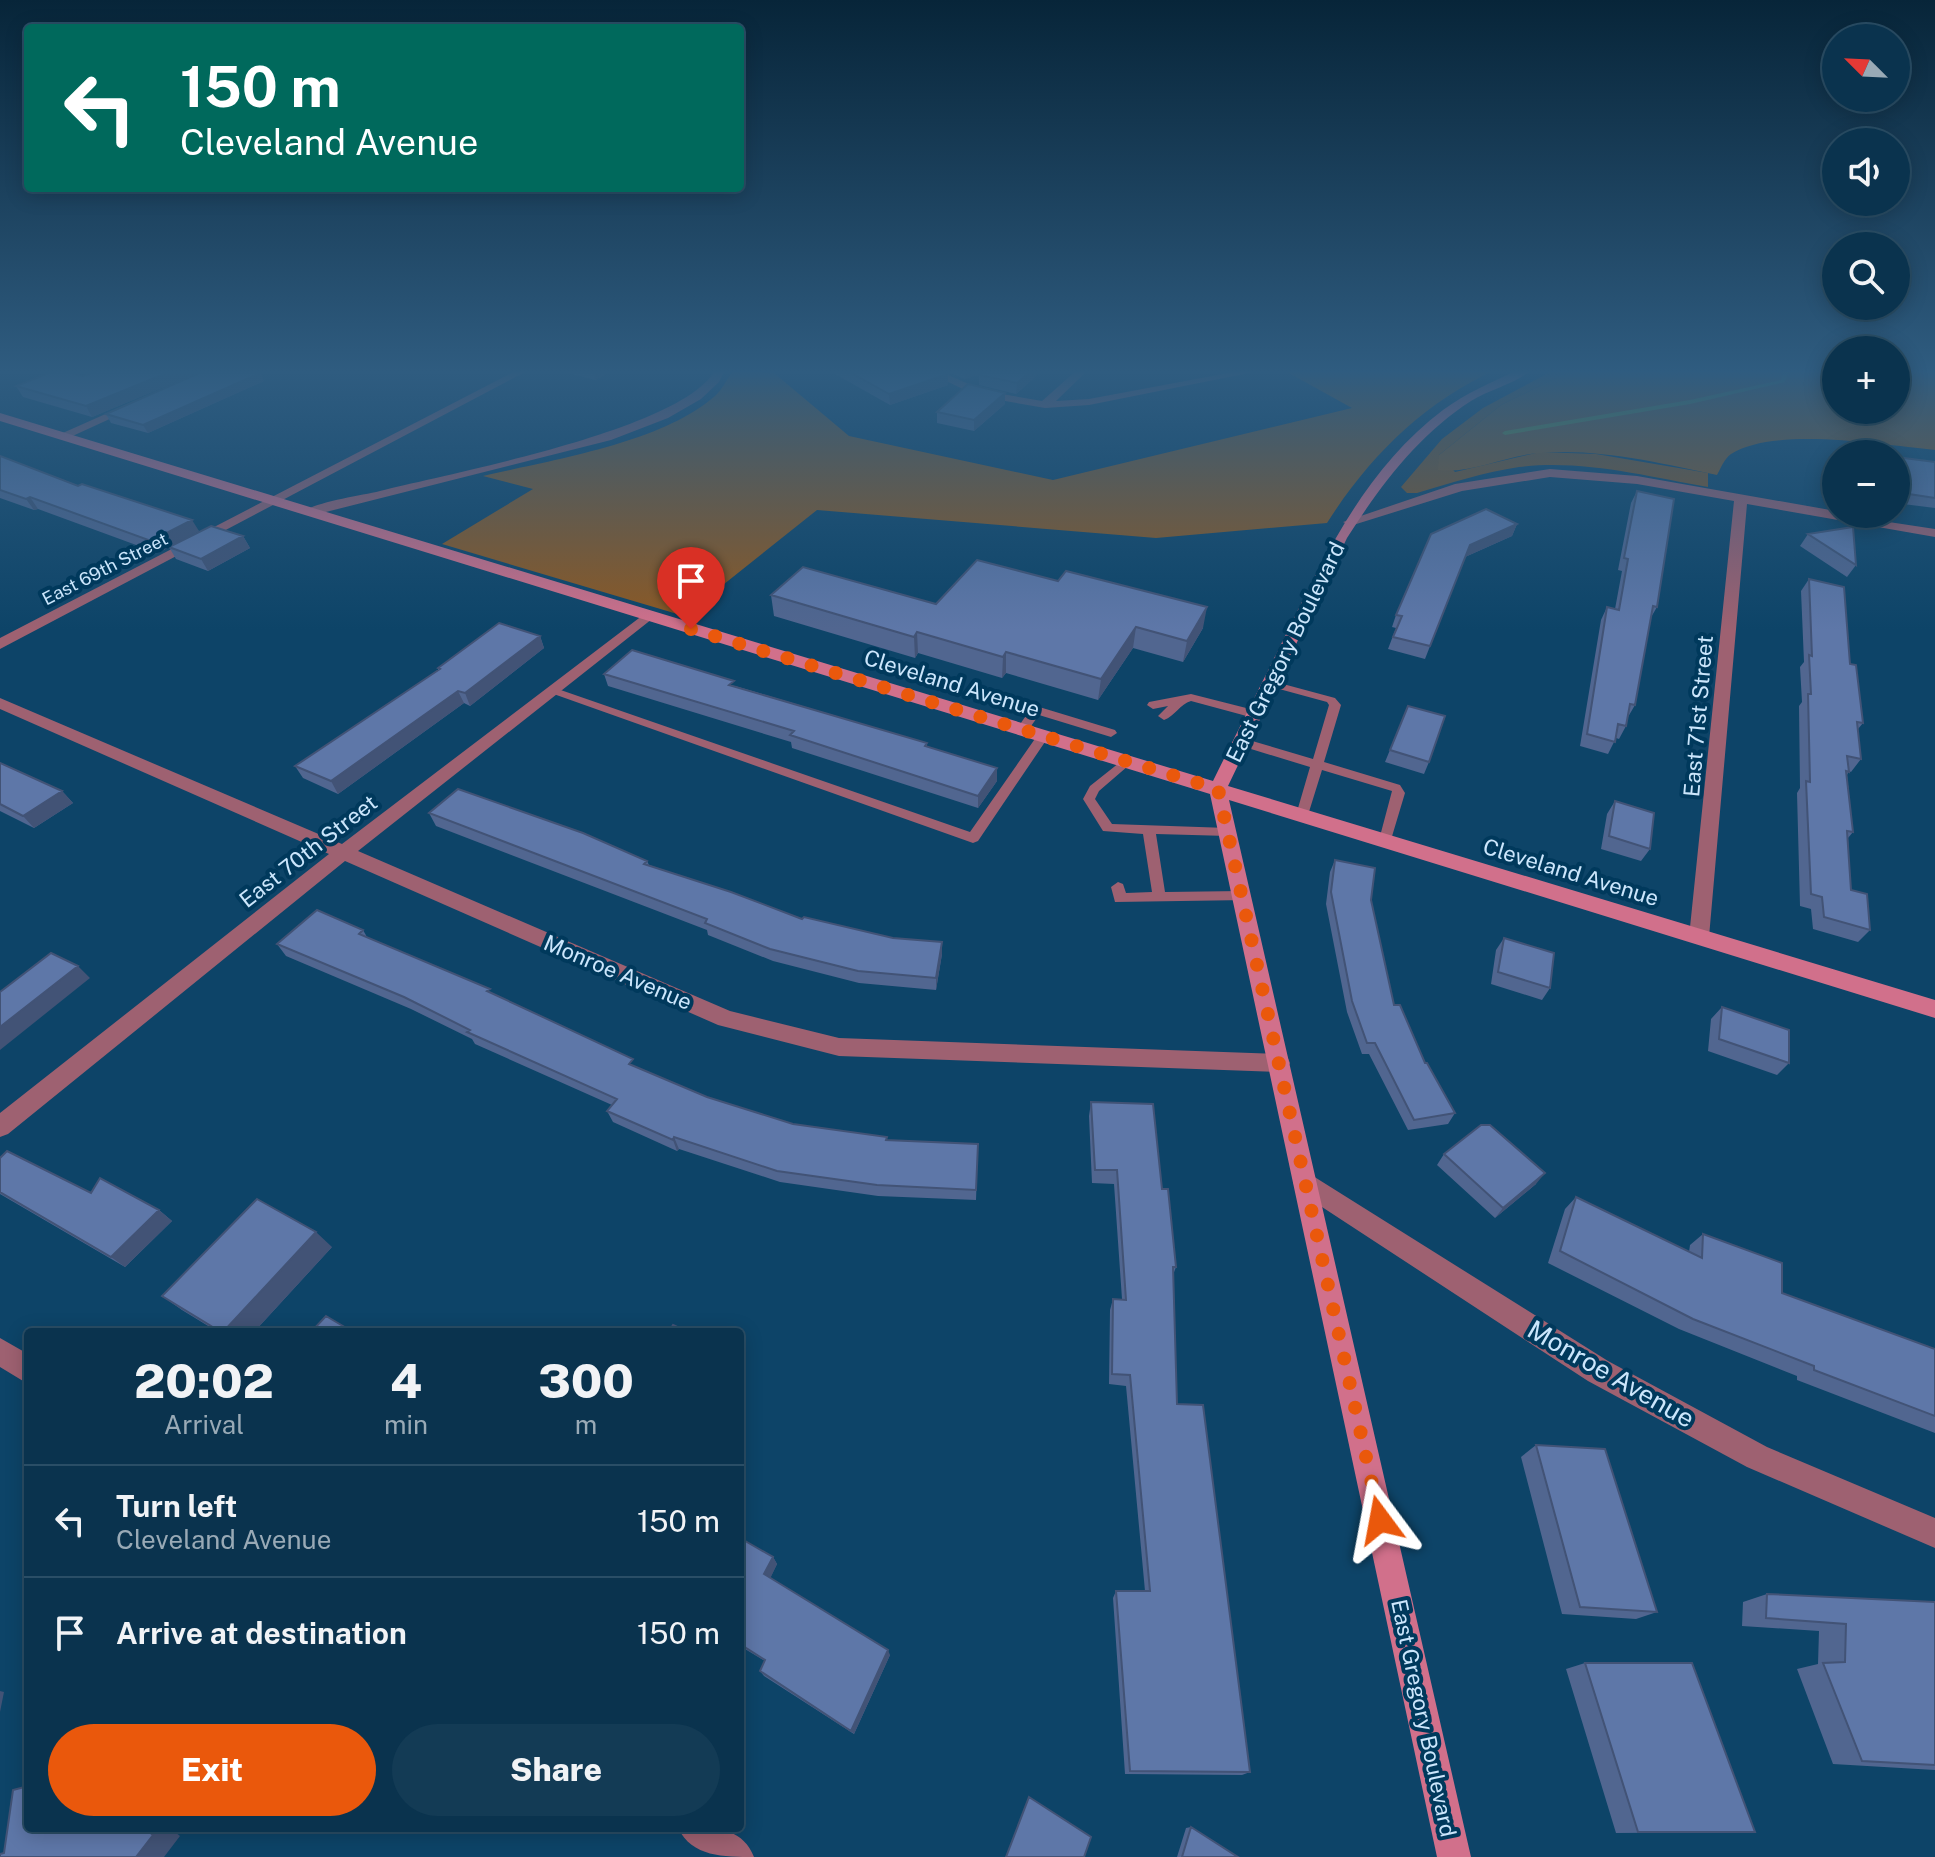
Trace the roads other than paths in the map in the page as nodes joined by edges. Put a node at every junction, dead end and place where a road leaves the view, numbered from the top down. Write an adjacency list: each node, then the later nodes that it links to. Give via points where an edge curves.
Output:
1 (130, 457): 6 (main road, Cleveland Avenue)
2 (360, 457): 6 (street, East 69th Street)
3 (529, 457): 7 (street)
4 (1398, 457): 8 (main road, East Gregory Boulevard)
5 (1741, 500): 8 (street, via 1637,480 1550,473 1460,487); 9 (street); 36 (street, East 71st Street)
6 (276, 501): 7 (main road, Cleveland Avenue); 11 (street, East 69th Street)
7 (310, 512): 10 (main road, Cleveland Avenue)
8 (1350, 522): 12 (main road, East Gregory Boulevard)
9 (1935, 533)
10 (647, 616): 13 (street, East 70th Street); 21 (main road, Cleveland Avenue)
11 (0, 644)
12 (1268, 683): 17 (main road, East Gregory Boulevard); 26 (lane, via 1335,705)
13 (552, 690): 23 (lane, via 973,838); 32 (street, East 70th Street)
14 (1181, 700): 16 (lane); 17 (lane, via 1191,697); 18 (lane)
15 (0, 703): 32 (street, Monroe Avenue)
16 (1153, 705)
17 (1254, 714): 24 (main road, East Gregory Boulevard)
18 (1164, 716)
19 (1101, 722): 20 (lane)
20 (1088, 726): 21 (lane, via 1036,710); 22 (lane)
21 (1022, 730): 23 (main road, Cleveland Avenue)
22 (1111, 733)
23 (1043, 736): 25 (main road, Cleveland Avenue)
24 (1242, 742): 26 (lane); 27 (main road, East Gregory Boulevard)
25 (1124, 763): 27 (main road, Cleveland Avenue); 29 (lane, via 1089,799 1109,834)
26 (1317, 764): 28 (lane); 31 (lane, via 1396,788)
27 (1218, 789): 28 (main road, Cleveland Avenue); 30 (main road, East Gregory Boulevard)
28 (1302, 815): 31 (main road, Cleveland Avenue)
29 (1149, 829): 30 (lane); 35 (lane)
30 (1228, 832): 34 (main road, East Gregory Boulevard)
31 (1385, 840): 36 (main road, Cleveland Avenue)
32 (343, 853): 38 (street, Monroe Avenue, via 726,1019 789,1036 839,1047); 39 (street, East 70th Street)
33 (1118, 887): 35 (lane, via 1120,898)
34 (1242, 896): 35 (lane); 38 (main road, East Gregory Boulevard)
35 (1159, 897)
36 (1699, 937): 37 (main road, Cleveland Avenue)
37 (1935, 1009)
38 (1279, 1063): 40 (main road, East Gregory Boulevard)
39 (0, 1127)
40 (1305, 1182): 43 (street, Monroe Avenue, via 1598,1371 1757,1457); 46 (main road, East Gregory Boulevard)
41 (0, 1351): 42 (street)
42 (24, 1367)
43 (1935, 1533)
44 (701, 1832): 45 (street)
45 (737, 1857)
46 (1454, 1857)

